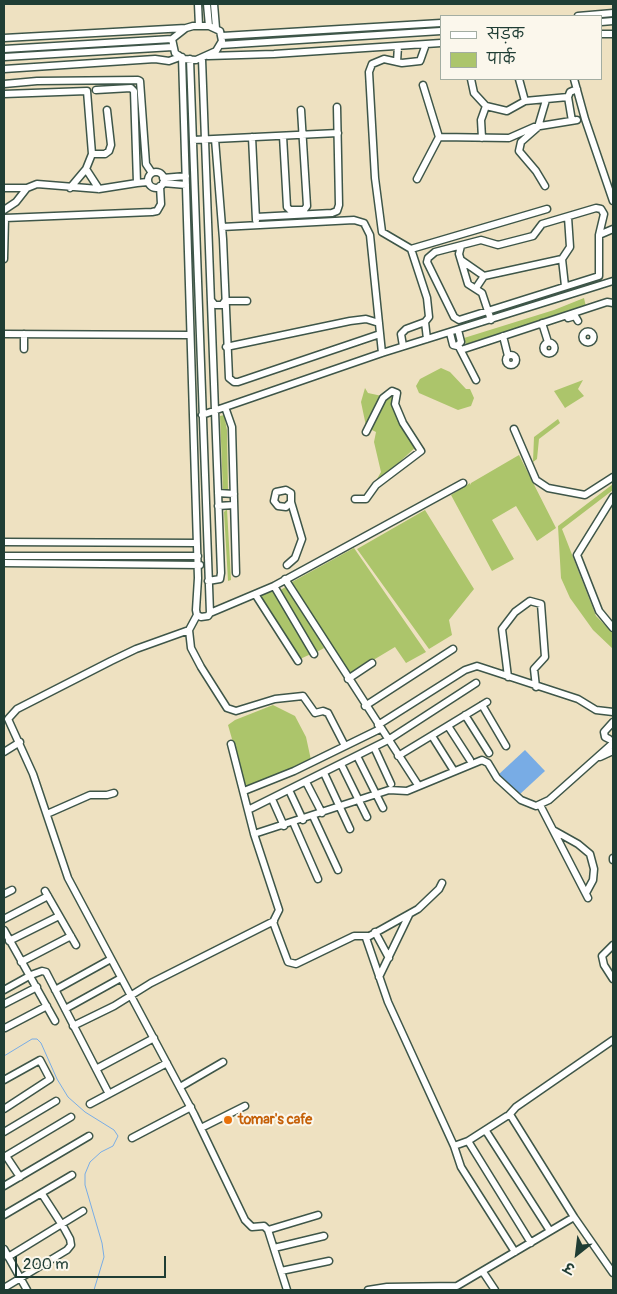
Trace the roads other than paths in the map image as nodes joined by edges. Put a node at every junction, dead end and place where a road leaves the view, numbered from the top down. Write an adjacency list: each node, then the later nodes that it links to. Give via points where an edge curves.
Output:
1 (198, 4): 7 (street)
2 (207, 4): 8 (street)
3 (214, 4): 10 (street)
4 (613, 13): 5 (street)
5 (590, 15)
6 (440, 24): 12 (street)
7 (199, 26): 8 (street); 9 (street)
8 (209, 26): 10 (street)
9 (186, 28): 13 (street); 14 (street)
10 (216, 28): 12 (street)
11 (440, 31): 15 (street)
12 (222, 36): 18 (street)
13 (4, 38)
14 (172, 39): 20 (street); 21 (street)
15 (274, 41): 18 (street); 22 (street)
16 (426, 44): 17 (street); 19 (street); 27 (street, via 420,61)
17 (440, 44)
18 (220, 45): 25 (street)
19 (398, 46): 22 (street); 27 (street)
20 (173, 48): 23 (street); 24 (street)
21 (4, 49)
22 (274, 54): 25 (street)
23 (4, 57)
24 (181, 57): 26 (street); 28 (street, via 169,61); 59 (street)
25 (205, 57): 26 (street); 53 (street)
26 (190, 59): 55 (street)
27 (397, 62): 80 (street, via 384,59 372,64 369,100 382,232)
28 (4, 69)
29 (471, 80): 42 (street, via 474,93)
30 (519, 80): 41 (street)
31 (574, 80): 35 (street)
32 (36, 81): 33 (street); 37 (street); 58 (street, via 139,80 146,164)
33 (4, 84)
34 (423, 85): 51 (street)
35 (577, 89): 39 (street); 70 (street)
36 (96, 90): 63 (street, via 131,88 134,91)
37 (38, 92): 38 (street); 56 (street, via 87,91)
38 (4, 94)
39 (568, 97): 40 (street); 46 (street, via 575,121)
40 (546, 100): 41 (street); 46 (street)
41 (526, 101): 42 (street, via 507,111)
42 (486, 106): 52 (street, via 481,120)
43 (337, 107): 47 (street)
44 (108, 110): 56 (street, via 110,149 105,154)
45 (302, 110): 48 (street)
46 (538, 127): 52 (street, via 509,138); 65 (street, via 521,142 519,151)
47 (338, 133): 48 (street); 75 (street, via 337,211)
48 (303, 135): 49 (street); 49 (street, via 307,206 304,210 287,207)
49 (283, 136): 50 (street)
50 (252, 137): 54 (street); 75 (street)
51 (439, 137): 52 (street); 60 (street)
52 (482, 138)
53 (204, 139): 54 (street); 55 (street); 90 (street)
54 (215, 139): 76 (street)
55 (193, 140): 87 (street)
56 (92, 154): 57 (street)
57 (86, 169): 68 (street); 69 (street)
58 (152, 173): 61 (street); 62 (street, via 159,172)
59 (186, 176): 62 (street); 64 (street)
60 (416, 179)
61 (148, 182): 62 (street, via 153,188); 63 (street)
62 (162, 182): 64 (street); 74 (street, via 161,204 157,211)
63 (137, 183): 69 (street)
64 (186, 185): 86 (street)
65 (544, 186)
66 (4, 188): 67 (street)
67 (27, 188): 68 (street, via 38,184); 72 (street)
68 (70, 188): 69 (street)
69 (99, 189)
70 (613, 201)
71 (547, 209): 80 (street)
72 (5, 210): 74 (street)
73 (568, 217): 78 (street, via 601,209 604,214); 79 (street, via 542,224 533,236 498,245 481,240); 82 (street, via 570,247)
74 (8, 218): 81 (street, via 5,219)
75 (256, 220): 76 (street); 99 (street, via 354,220 364,223 370,235)
76 (222, 227): 93 (street)
77 (613, 229): 78 (street)
78 (599, 235): 88 (street, via 599,276)
79 (460, 246): 83 (street); 94 (street, via 435,252 427,262 456,319)
80 (411, 249): 98 (street, via 426,298 429,317)
81 (4, 259)
82 (562, 259): 84 (street); 88 (street)
83 (461, 260): 84 (street); 89 (street, via 468,284)
84 (484, 276): 89 (street)
85 (613, 281): 96 (street)
86 (188, 282): 87 (street); 107 (street)
87 (198, 283): 120 (street)
88 (565, 286): 94 (street)
89 (476, 288): 94 (street, via 482,293)
90 (212, 300): 93 (street, via 215,305); 119 (street)
91 (247, 301): 93 (street)
92 (612, 301): 95 (street)
93 (226, 302): 111 (street)
94 (489, 310): 96 (street)
95 (579, 311): 100 (street); 102 (street)
96 (491, 320): 101 (street)
97 (578, 321): 100 (street, via 574,316)
98 (425, 322): 108 (street); 112 (street, via 401,334)
99 (379, 323): 106 (street); 111 (street, via 366,319 350,321)
100 (542, 325): 109 (street); 110 (street)
101 (458, 330): 103 (street); 113 (street, via 462,341)
102 (585, 332)
103 (450, 333): 108 (street); 113 (street, via 453,345)
104 (4, 334): 105 (street)
105 (24, 334): 107 (street); 114 (street)
106 (380, 334): 111 (street, via 238,382 232,381 227,374); 115 (street)
107 (189, 335): 134 (street)
108 (427, 339): 112 (street)
109 (505, 339): 113 (street); 116 (street)
110 (548, 342)
111 (226, 346)
112 (403, 346): 115 (street)
113 (459, 348): 117 (street)
114 (24, 349)
115 (382, 353): 118 (street)
116 (508, 356)
117 (476, 380)
118 (225, 407): 119 (street); 125 (street, via 232,421)
119 (216, 410): 120 (street); 128 (street)
120 (202, 415): 129 (street)
121 (514, 429): 123 (street, via 536,480 541,484 585,495)
122 (366, 432): 127 (street, via 383,398 392,391 397,392 395,404 421,451 376,485 366,499)
123 (613, 477)
124 (463, 483): 143 (street)
125 (234, 494): 128 (street); 131 (street)
126 (613, 497): 149 (street, via 577,555 595,603)
127 (355, 499)
128 (218, 500): 129 (street); 131 (street); 144 (street, via 221,577)
129 (205, 502): 141 (street)
130 (291, 502): 139 (street, via 302,539 295,558)
131 (234, 505): 142 (street)
132 (4, 542): 133 (street)
133 (108, 542): 134 (street); 136 (street)
134 (197, 543): 137 (street)
135 (4, 556): 136 (street)
136 (108, 556): 137 (street)
137 (198, 556): 140 (street)
138 (4, 563): 140 (street)
139 (288, 564)
140 (198, 565): 141 (street); 148 (street)
141 (208, 566): 144 (street)
142 (236, 573)
143 (285, 579): 145 (street); 156 (street)
144 (208, 581): 147 (street)
145 (274, 586): 146 (street); 152 (street)
146 (255, 594): 147 (street); 153 (street)
147 (210, 613): 148 (street, via 208,616)
148 (197, 615): 150 (street)
149 (613, 628)
150 (189, 630): 168 (street, via 136,649 17,710 8,719); 171 (street, via 195,656 227,708 236,711 274,699 303,696 315,713 328,713)
151 (453, 649): 159 (street)
152 (314, 654)
153 (298, 661)
154 (372, 663): 156 (street)
155 (508, 677): 158 (street); 158 (street, via 502,629 515,612 530,601 541,604 544,657 534,669); 164 (street, via 486,668 471,668)
156 (348, 679): 159 (street)
157 (476, 683): 167 (street)
158 (536, 687): 160 (street, via 578,699 596,710)
159 (365, 706): 164 (street)
160 (613, 712)
161 (466, 715): 163 (street); 172 (street, via 484,704); 175 (street)
162 (613, 722): 170 (street, via 604,732)
163 (448, 726): 166 (street); 178 (street)
164 (379, 727): 167 (street); 171 (street)
165 (613, 732): 170 (street)
166 (432, 736): 177 (street); 180 (street)
167 (388, 740): 173 (street); 177 (street)
168 (20, 742): 174 (street); 196 (street)
169 (231, 744): 186 (street)
170 (611, 744): 191 (street)
171 (345, 746): 186 (street, via 294,772)
172 (506, 746)
173 (374, 748): 176 (street); 183 (street)
174 (4, 752)
175 (489, 753)
176 (357, 756): 179 (street); 188 (street)
177 (398, 756): 184 (street)
178 (470, 760)
179 (341, 764): 181 (street); 190 (street)
180 (454, 771): 184 (street); 191 (street, via 486,761 497,778 521,800 530,805)
181 (324, 773): 182 (street); 192 (street)
182 (306, 782): 185 (street); 195 (street)
183 (391, 784)
184 (418, 786): 188 (street, via 407,791 389,790)
185 (289, 790): 189 (street); 199 (street)
186 (244, 791): 194 (street)
187 (114, 792): 196 (street, via 107,796 90,795)
188 (376, 795): 190 (street); 193 (street)
189 (272, 799): 194 (street); 201 (street)
190 (358, 801): 192 (street); 198 (street)
191 (540, 805): 203 (street)
192 (339, 807): 195 (street); 202 (street)
193 (383, 808)
194 (248, 810): 204 (street)
195 (322, 813): 197 (street)
196 (47, 814): 222 (street, via 65,871)
197 (313, 816): 199 (street); 205 (street)
198 (366, 817)
199 (303, 820): 200 (street)
200 (293, 822): 201 (street); 206 (street)
201 (284, 826): 204 (street)
202 (350, 829)
203 (553, 830): 203 (street, via 587,896 594,869 590,854)
204 (254, 834): 213 (street, via 279,910)
205 (338, 870)
206 (318, 879)
207 (442, 883): 210 (street, via 426,902)
208 (12, 890): 209 (street)
209 (4, 894)
210 (409, 915): 215 (street); 221 (street)
211 (59, 916): 212 (street, via 47,893); 216 (street); 218 (street)
212 (4, 919)
213 (274, 921): 217 (street, via 286,958 293,964 354,936); 231 (street)
214 (4, 930): 218 (street)
215 (375, 932): 217 (street); 221 (street)
216 (71, 936): 220 (street); 223 (street)
217 (368, 936): 225 (street, via 366,940)
218 (9, 941): 223 (street)
219 (613, 944): 227 (street, via 602,956)
220 (76, 945)
221 (388, 958): 225 (street)
222 (111, 959): 226 (street); 230 (street)
223 (22, 962): 224 (street)
224 (31, 976): 228 (street); 229 (street); 230 (street, via 44,971)
225 (379, 977): 259 (street, via 394,1017)
226 (121, 978): 231 (street); 234 (street)
227 (613, 979)
228 (37, 987): 232 (street); 233 (street)
229 (4, 990)
230 (55, 990): 234 (street)
231 (132, 995): 236 (street); 238 (street)
232 (4, 1004)
233 (47, 1006): 235 (street); 237 (street)
234 (65, 1010): 236 (street)
235 (55, 1020)
236 (73, 1026): 242 (street)
237 (5, 1028)
238 (154, 1038): 241 (street); 242 (street)
239 (613, 1040): 251 (street)
240 (223, 1062): 244 (street)
241 (167, 1063): 244 (street); 245 (street)
242 (96, 1068): 245 (street)
243 (4, 1080): 250 (street, via 40,1060 50,1079)
244 (180, 1087): 249 (street)
245 (109, 1094): 247 (street)
246 (56, 1101): 255 (street)
247 (90, 1104)
248 (245, 1106): 253 (street)
249 (190, 1107): 253 (street); 257 (street)
250 (4, 1109)
251 (509, 1115): 254 (street); 268 (street)
252 (71, 1117): 260 (street)
253 (201, 1128): 270 (street, via 245,1220 252,1227 261,1226)
254 (486, 1131): 258 (street); 271 (street)
255 (4, 1132)
256 (90, 1136): 262 (street)
257 (132, 1138)
258 (468, 1142): 259 (street); 273 (street)
259 (454, 1146): 276 (street, via 460,1167)
260 (5, 1156): 262 (street)
261 (72, 1175): 264 (street)
262 (20, 1177): 263 (street)
263 (4, 1186)
264 (42, 1194): 266 (street); 269 (street)
265 (83, 1211): 269 (street)
266 (4, 1215)
267 (318, 1215): 270 (street)
268 (574, 1217): 271 (street); 281 (street)
269 (62, 1224): 277 (street); 282 (street, via 70,1239 69,1248)
270 (268, 1230): 274 (street)
271 (550, 1231): 273 (street)
272 (324, 1236): 274 (street)
273 (531, 1243): 276 (street)
274 (274, 1248): 279 (street)
275 (4, 1250): 277 (street)
276 (515, 1252): 280 (street)
277 (8, 1257): 282 (street)
278 (329, 1261): 279 (street)
279 (281, 1271): 285 (street)
280 (483, 1272): 286 (street, via 457,1286); 287 (street)
281 (613, 1273)
282 (20, 1279): 283 (street); 284 (street)
283 (4, 1288)
284 (28, 1290)
285 (287, 1290)
286 (368, 1290)
287 (495, 1290)

